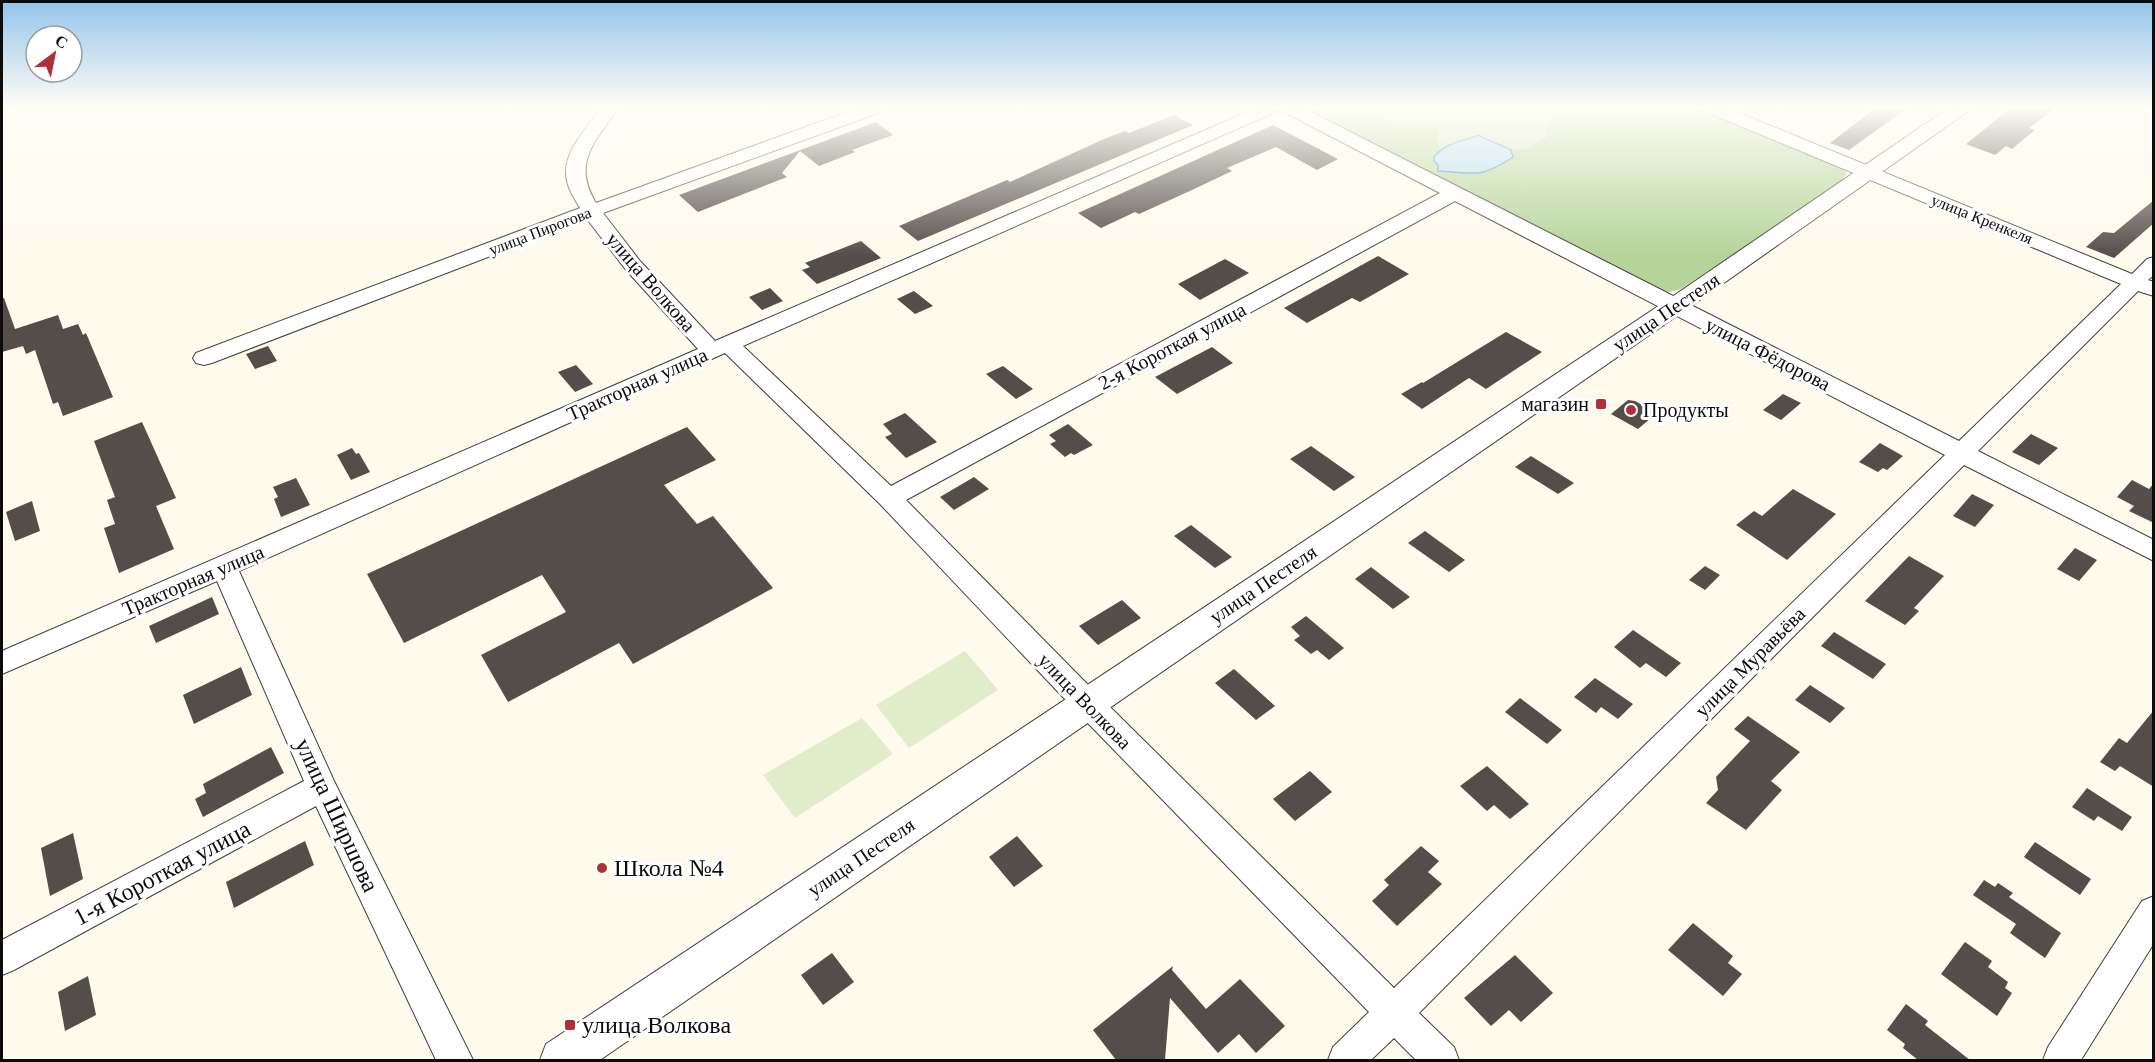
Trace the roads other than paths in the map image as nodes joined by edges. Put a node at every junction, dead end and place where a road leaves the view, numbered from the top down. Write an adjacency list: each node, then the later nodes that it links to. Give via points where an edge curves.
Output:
1 (580, 157): 9 (street, улица Волкова, via 574,176)
2 (739, 157): 9 (street, улица Пирогова)
3 (1156, 157): 12 (street, Тракторная улица)
4 (1383, 157): 8 (street, улица Фёдорова)
5 (1830, 157): 7 (street, улица Кренкеля)
6 (1893, 157): 7 (street, улица Пестеля)
7 (1870, 173): 10 (street, улица Кренкеля); 11 (street, улица Пестеля)
8 (1455, 194): 11 (street, улица Фёдорова); 15 (street, 2-я Короткая улица)
9 (591, 211): 12 (street, улица Волкова, via 652,287); 13 (street, улица Пирогова)
10 (2147, 278): 14 (street, улица Муравьёва)
11 (1675, 306): 14 (street, улица Фёдорова); 19 (street, улица Пестеля)
12 (720, 347): 15 (street, улица Волкова); 17 (street, Тракторная улица)
13 (204, 358)
14 (1960, 453): 16 (street, улица Фёдорова); 23 (street, улица Муравьёва)
15 (889, 498): 19 (street, улица Волкова)
16 (2154, 552)
17 (224, 567): 18 (street, Тракторная улица); 20 (street, улица Ширшова)
18 (2, 663)
19 (1088, 704): 23 (street, улица Волкова); 25 (street, улица Пестеля)
20 (322, 787): 22 (street, 1-я Короткая улица); 24 (street, улица Ширшова)
21 (2154, 912): 28 (street)
22 (2, 958)
23 (1395, 1014): 26 (street, улица Муравьёва); 27 (street, улица Волкова)
24 (455, 1060)
25 (562, 1060)
26 (1346, 1060)
27 (1441, 1060)
28 (2061, 1060)

